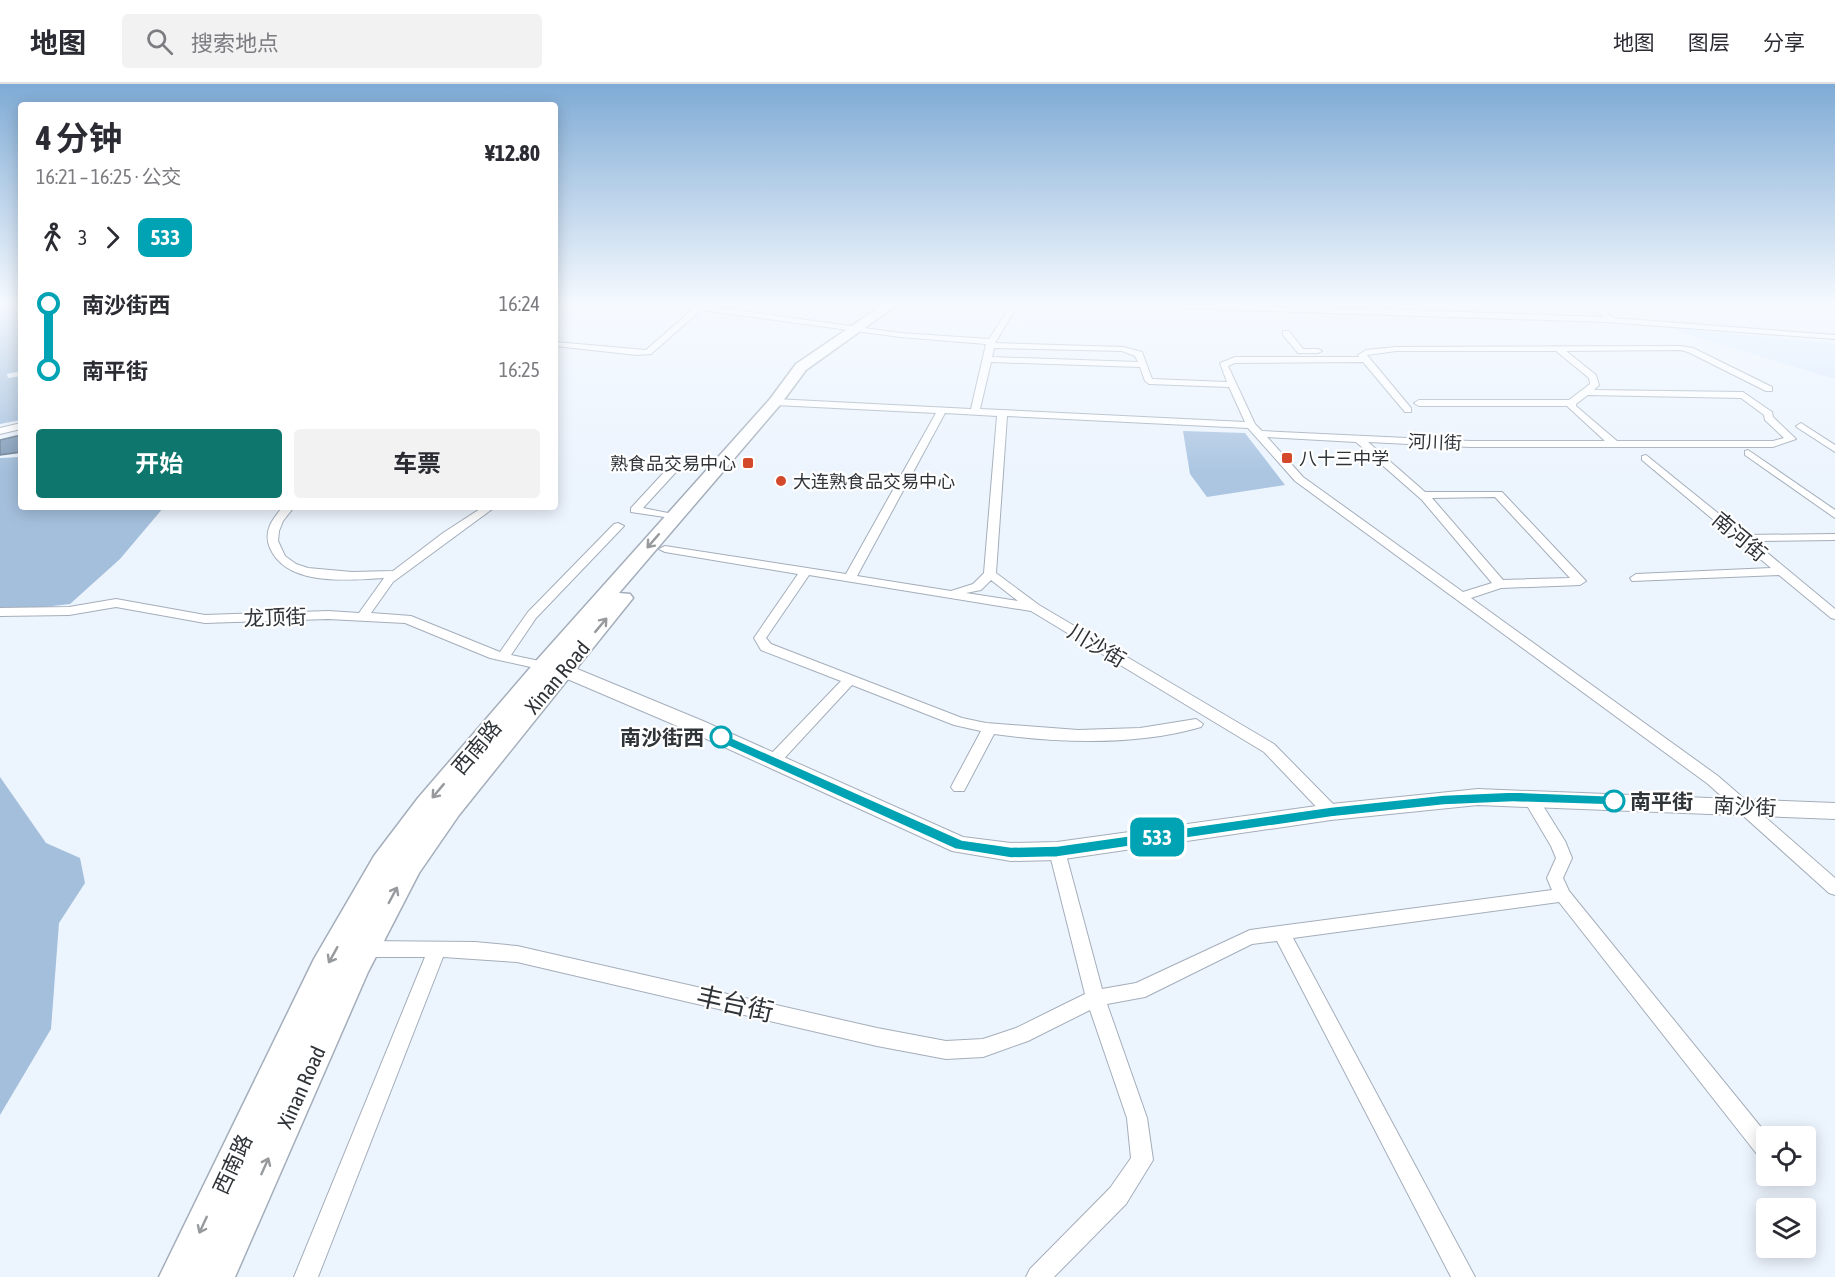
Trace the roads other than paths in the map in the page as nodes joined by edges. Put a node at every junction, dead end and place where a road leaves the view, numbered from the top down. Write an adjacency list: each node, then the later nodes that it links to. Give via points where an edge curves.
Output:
1 (986, 359): 18 (street)
2 (825, 360): 13 (main road, Xinan Road)
3 (1004, 360): 9 (street)
4 (1141, 360): 9 (street)
5 (1246, 360): 10 (street, via 1224,363)
6 (1369, 360): 16 (street)
7 (1572, 360): 12 (street, via 1593,377 1595,385)
8 (1710, 360): 11 (street)
9 (1143, 365): 10 (street, via 1149,381)
10 (1233, 385): 22 (street)
11 (1769, 388)
12 (1586, 392): 15 (street); 25 (street, 河川街, via 1743,394 1769,414 1768,418 1791,439 1773,444)
13 (782, 402): 17 (street, 河川街); 34 (main road, 西南路); 38 (main road, Xinan Road)
14 (1419, 403): 15 (street)
15 (1571, 404): 25 (street)
16 (1408, 410)
17 (940, 411): 18 (street, 河川街); 43 (street)
18 (975, 413): 19 (street, 河川街)
19 (1002, 415): 22 (street, 河川街); 42 (street)
20 (1801, 426): 26 (street)
21 (18, 427): 23 (street)
22 (1254, 429): 24 (street, 河川街); 47 (street, via 1299,479)
23 (0, 431)
24 (1359, 439): 25 (street, 河川街, via 1470,444); 30 (street)
25 (1613, 443)
26 (1835, 449)
27 (1748, 453): 33 (street)
28 (1646, 458): 37 (street, 南河街)
29 (672, 470): 34 (street, via 635,510)
30 (1423, 495): 45 (street); 45 (street, via 1498,494 1580,581)
31 (286, 510): 41 (street, via 275,521 272,541 282,559 303,570 333,576)
32 (485, 510): 41 (street)
33 (1835, 515)
34 (674, 517): 53 (main road, 西南路, one-way to 53)
35 (618, 526): 52 (street, via 532,615)
36 (1835, 535): 37 (street)
37 (1743, 538): 40 (street, 南河街)
38 (665, 549): 39 (street); 53 (main road, Xinan Road, one-way to 38)
39 (806, 571): 43 (street); 54 (street, via 760,638 766,647)
40 (1783, 572): 44 (street); 50 (street, 南河街)
41 (395, 574): 51 (street)
42 (990, 574): 46 (street, via 977,587); 48 (street, 川沙街)
43 (850, 578): 46 (street)
44 (1636, 578)
45 (1500, 584): 47 (street)
46 (944, 594): 48 (street)
47 (1461, 597): 60 (street)
48 (1035, 608): 62 (street, 川沙街, via 1269,748)
49 (0, 612): 51 (street, 龙顶街, via 69,610 116,603 205,619)
50 (1835, 615)
51 (362, 617): 52 (street, 龙顶街, via 407,619)
52 (503, 657): 53 (street, 龙顶街)
53 (553, 668): 57 (street, 南沙街); 67 (main road, Xinan Road, one-way to 53, via 409,866); 71 (main road, 西南路, one-way to 71, via 427,805 384,864 325,968)
54 (850, 680): 56 (street, via 959,722); 57 (street)
55 (1196, 724): 56 (street, via 1165,731 1089,734)
56 (988, 729): 58 (street)
57 (773, 761): 63 (street, 南沙街, via 960,845 1011,852)
58 (959, 787)
59 (1530, 797): 60 (street, 南沙街); 62 (street, 南沙街, via 1478,797); 65 (street, via 1564,858 1555,878)
60 (1745, 806): 61 (street, 南沙街); 64 (street)
61 (1835, 811)
62 (1331, 812): 63 (street, 南沙街)
63 (1057, 852): 69 (street)
64 (1835, 888)
65 (1563, 895): 66 (street, 丰台街); 70 (street)
66 (1281, 932): 69 (street, 丰台街, via 1250,937 1138,991); 75 (street)
67 (365, 948): 68 (street, 丰台街); 72 (main road, Xinan Road, one-way to 67)
68 (437, 949): 69 (street, 丰台街, via 518,954 946,1050 983,1048 1021,1035); 73 (street)
69 (1095, 998): 74 (street, via 1137,1118 1142,1160 1118,1196)
70 (1756, 1137)
71 (178, 1277)
72 (216, 1277)
73 (306, 1277)
74 (1038, 1277)
75 (1463, 1277)

